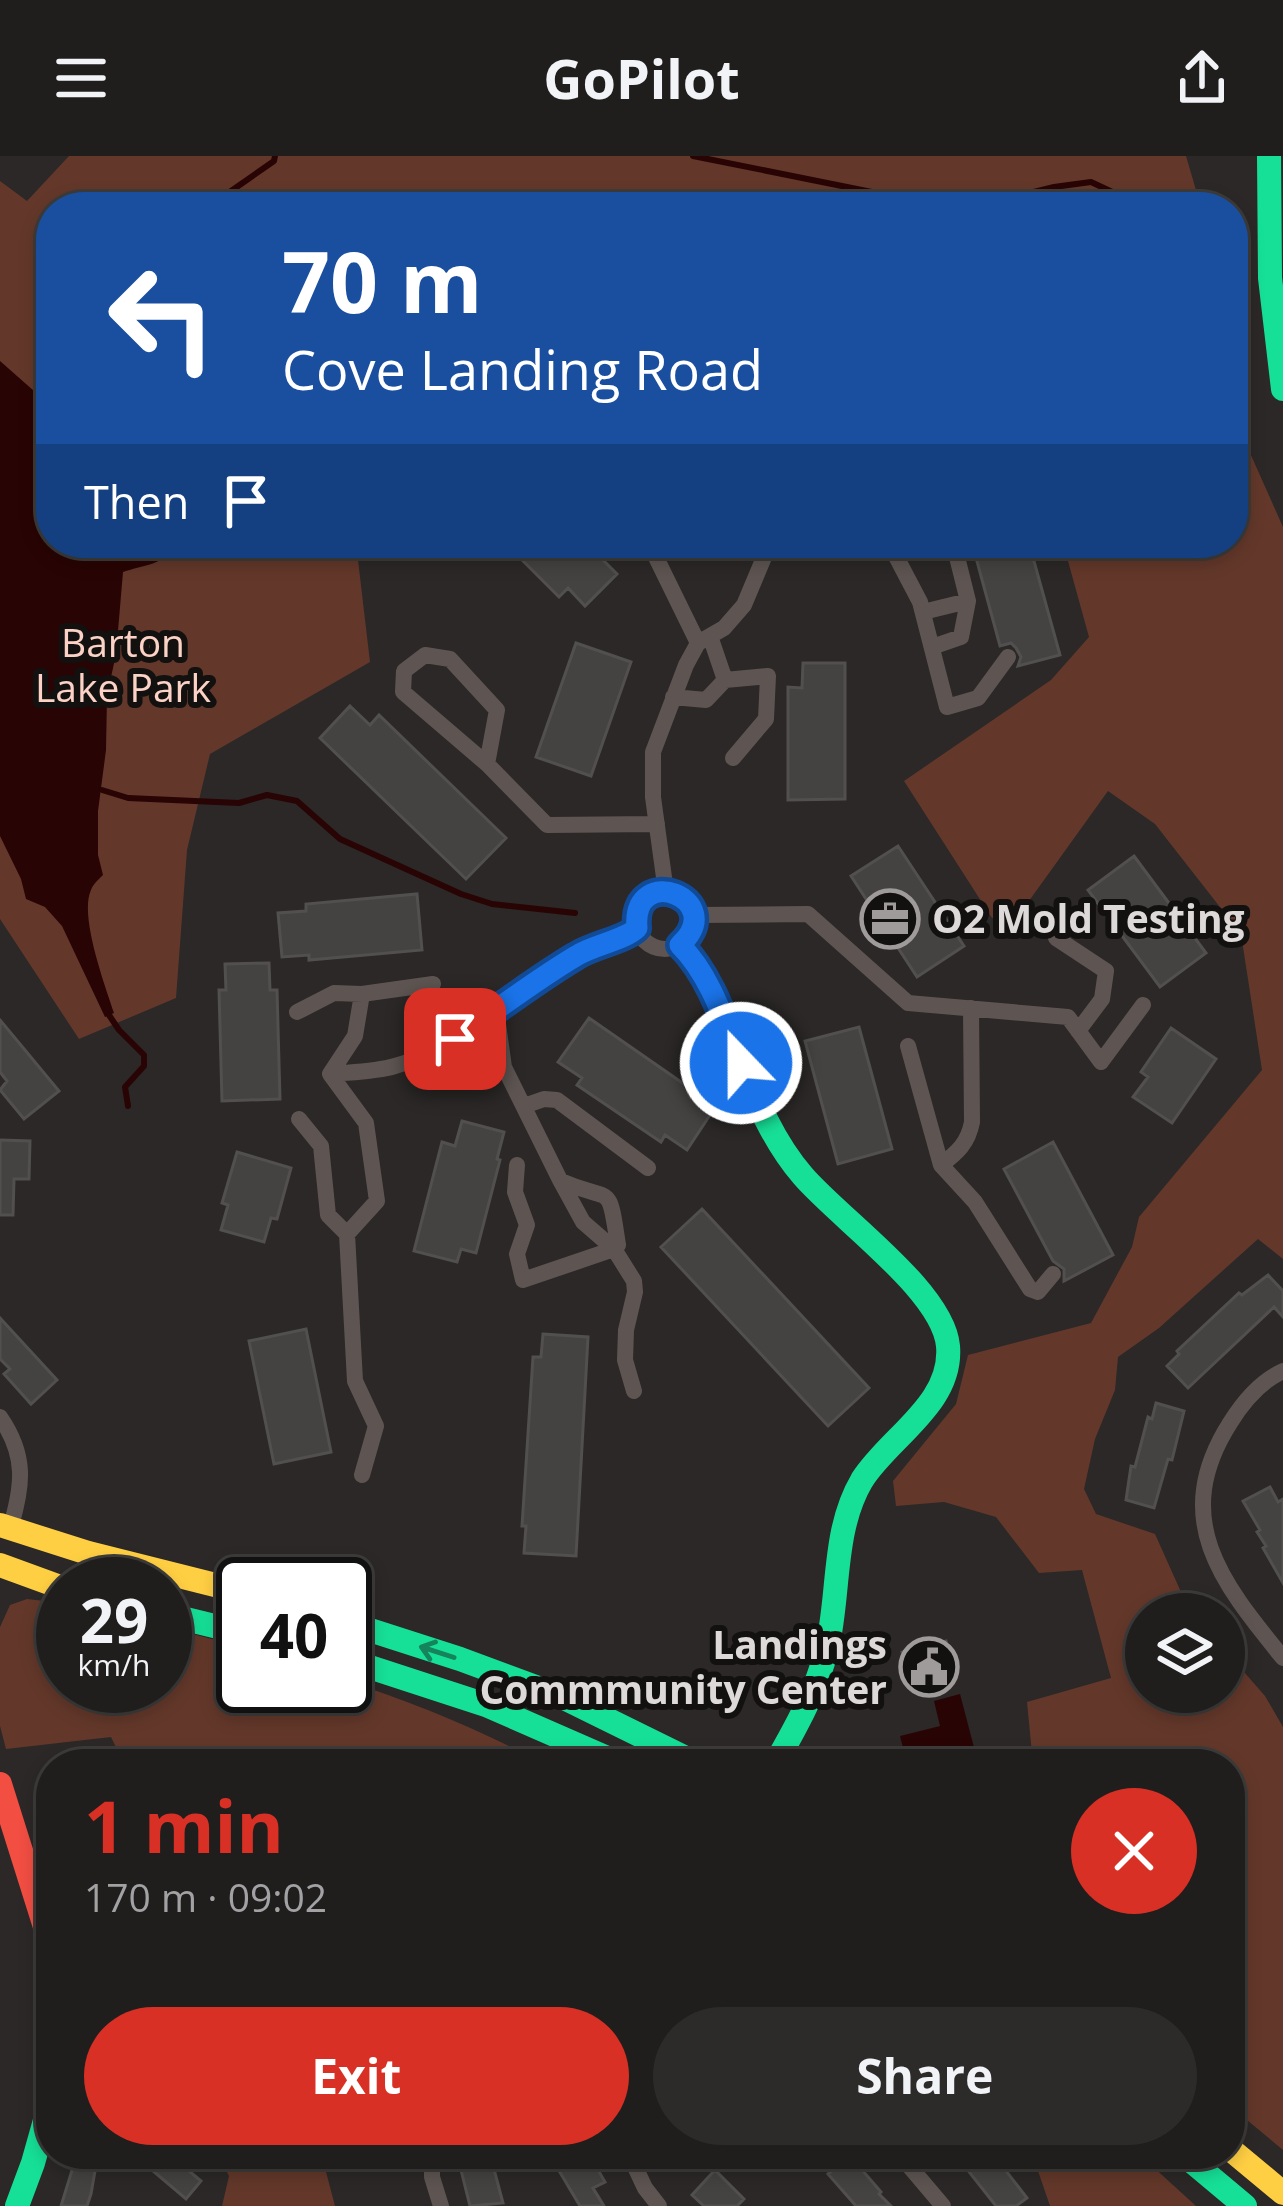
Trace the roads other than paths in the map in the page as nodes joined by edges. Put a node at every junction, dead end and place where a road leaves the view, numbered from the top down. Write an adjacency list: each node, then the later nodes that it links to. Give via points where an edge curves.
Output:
1 (1269, 156): 2 (main road)
2 (1276, 221): 3 (main road, via 1270,278)
3 (1283, 389)
4 (659, 558): 10 (street)
5 (764, 558): 10 (street, via 744,605)
6 (897, 558): 9 (street)
7 (958, 558): 8 (street)
8 (968, 601): 9 (street); 11 (street, via 961,637)
9 (923, 612): 11 (street)
10 (704, 639): 13 (street); 14 (street)
11 (932, 647): 12 (street, via 947,707 978,698)
12 (1008, 657)
13 (725, 680): 14 (street, via 706,700); 15 (street, via 768,676 766,718)
14 (673, 698): 17 (street, via 653,752)
15 (733, 758)
16 (488, 764): 16 (street, via 497,710 450,658 425,655 404,671 403,692); 17 (street, via 547,825)
17 (657, 824): 18 (street)
18 (666, 892): 19 (street, via 685,899); 20 (street, via 640,904)
19 (694, 915): 22 (street); 26 (street, via 808,914 908,1003)
20 (637, 928): 22 (street, via 654,948); 27 (street, via 580,953)
21 (1056, 938): 29 (street, via 1106,971 1102,999)
22 (680, 945): 54 (main road, via 695,960 778,1142 927,1297 947,1345 934,1398 877,1460 852,1502 826,1651)
23 (433, 984): 24 (street)
24 (362, 994): 28 (street, via 334,993); 31 (street, via 356,1036)
25 (1143, 1005): 29 (street, via 1101,1062)
26 (971, 1008): 29 (street, via 1068,1017); 35 (street, via 970,1137)
27 (496, 1010): 31 (street, via 421,1057); 32 (street, via 504,1067)
28 (297, 1012)
29 (1078, 1031)
30 (908, 1046): 35 (street)
31 (330, 1074): 38 (street, via 366,1124 377,1201)
32 (524, 1106): 36 (street, via 557,1100); 37 (street)
33 (299, 1119): 38 (street, via 321,1146 328,1215)
34 (517, 1165): 39 (street, via 515,1192 527,1225 517,1254 523,1280)
35 (941, 1165): 40 (street, via 975,1202 1030,1289 1038,1292)
36 (648, 1168)
37 (560, 1180): 39 (street, via 583,1222); 39 (street, via 604,1193)
38 (347, 1234): 44 (street, via 355,1381 376,1426)
39 (614, 1249): 42 (street, via 634,1281 625,1360)
40 (1053, 1274)
41 (1283, 1372): 50 (street, via 1243,1401 1221,1436 1204,1480 1203,1522 1218,1570)
42 (634, 1391)
43 (0, 1418): 45 (street, via 16,1446 22,1484)
44 (362, 1475)
45 (5, 1527): 46 (main road); 48 (main road)
46 (0, 1561): 47 (main road)
47 (36, 1576)
48 (216, 1585)
49 (372, 1631): 53 (main road, one-way to 49, via 560,1696)
50 (1283, 1658)
51 (372, 1666): 52 (main road)
52 (589, 1749)
53 (668, 1749)
54 (783, 1749)
55 (0, 1784): 56 (main road)
56 (36, 1898)
57 (36, 2152): 64 (main road)
58 (1245, 2161): 63 (main road)
59 (432, 2169): 65 (street)
60 (636, 2169): 66 (street)
61 (912, 2169): 67 (street)
62 (1201, 2169): 68 (main road)
63 (1283, 2192)
64 (17, 2206)
65 (441, 2206)
66 (659, 2206)
67 (943, 2206)
68 (1245, 2206)

